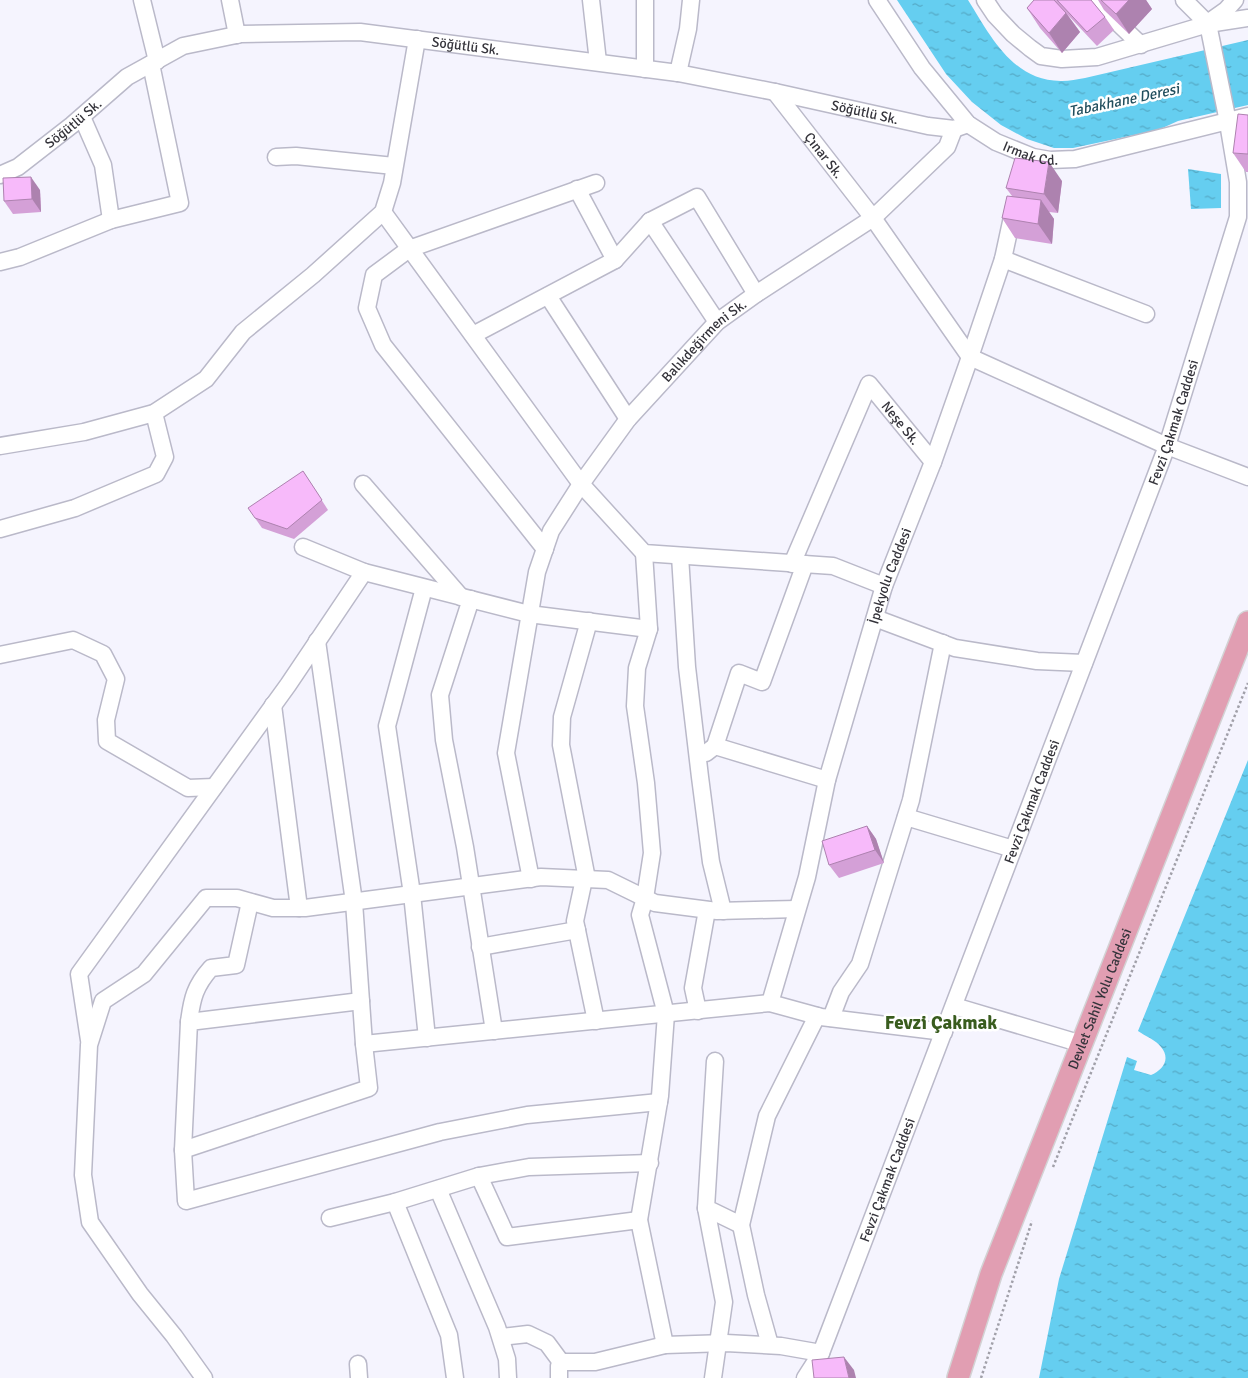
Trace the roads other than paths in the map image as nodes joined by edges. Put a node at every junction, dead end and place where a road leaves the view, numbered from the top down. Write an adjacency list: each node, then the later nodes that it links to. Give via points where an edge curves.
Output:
1 (142, 0): 16 (street)
2 (230, 0): 13 (street)
3 (591, 0): 17 (street)
4 (645, 0): 18 (street)
5 (691, 0): 19 (street)
6 (876, 0): 24 (street, Irmak Cd.)
7 (985, 0): 15 (street, via 1013,34 1041,56 1062,59 1097,57)
8 (1094, 0): 15 (street)
9 (1184, 0): 12 (street)
10 (1234, 0): 12 (street)
11 (1248, 18): 12 (street)
12 (1209, 31): 15 (street); 21 (street, Fevzi Çakmak Caddesi)
13 (237, 35): 14 (street, Söğütlü Sk., via 360,32); 16 (street, Söğütlü Sk., via 183,46)
14 (417, 39): 17 (street, Söğütlü Sk.); 27 (street)
15 (1141, 45)
16 (154, 62): 23 (street, Söğütlü Sk., via 127,78); 36 (street, via 180,203)
17 (598, 62): 18 (street, Söğütlü Sk.)
18 (645, 69): 19 (street, Söğütlü Sk.)
19 (678, 73): 20 (street, Söğütlü Sk.)
20 (775, 92): 24 (street, Söğütlü Sk., via 928,126); 34 (street, Çınar Sk.)
21 (1226, 116): 22 (street, Irmak Cd.); 25 (street, Irmak Cd., via 1075,159 1050,160); 35 (street, Fevzi Çakmak Caddesi)
22 (1248, 116)
23 (82, 117): 29 (street, Söğütlü Sk., via 18,167); 36 (street, via 104,165)
24 (961, 126): 25 (street, Irmak Cd.); 34 (street, Balıkdeğirmeni Sk., via 947,147)
25 (1026, 154): 28 (street)
26 (276, 157): 27 (street, via 296,156)
27 (394, 166): 33 (street)
28 (1022, 174)
29 (0, 175)
30 (596, 183): 31 (street)
31 (577, 189): 38 (street); 40 (street)
32 (1017, 192): 39 (street, İpekyolu Caddesi)
33 (383, 212): 38 (street); 48 (street, via 243,332 206,379)
34 (873, 218): 42 (street, Balıkdeğirmeni Sk.); 47 (street, Çınar Sk.)
35 (1243, 219): 51 (street, Fevzi Çakmak Caddesi)
36 (111, 220): 41 (street)
37 (650, 221): 40 (street); 42 (street, via 697,197); 45 (street)
38 (410, 249): 46 (street); 58 (street, via 374,275 368,308 383,345)
39 (1003, 259): 44 (street); 47 (street, İpekyolu Caddesi)
40 (615, 260): 43 (street)
41 (0, 262)
42 (756, 294): 45 (street, Balıkdeğirmeni Sk.)
43 (548, 296): 46 (street); 49 (street)
44 (1146, 314)
45 (717, 322): 49 (street, Balıkdeğirmeni Sk.)
46 (473, 335): 55 (street)
47 (970, 357): 51 (street); 52 (street, İpekyolu Caddesi)
48 (154, 413): 50 (street, via 84,432); 56 (street, via 165,457 156,474 75,508)
49 (628, 420): 55 (street, Balıkdeğirmeni Sk.)
50 (0, 446)
51 (1167, 446): 53 (street); 75 (street, Fevzi Çakmak Caddesi)
52 (933, 462): 61 (street, Neşe Sk., via 869,384); 63 (street, İpekyolu Caddesi)
53 (1248, 477)
54 (363, 484): 65 (street)
55 (581, 484): 58 (street, Balıkdeğirmeni Sk., via 551,531); 59 (street)
56 (0, 529)
57 (303, 547): 62 (street)
58 (545, 549): 66 (street, Balıkdeğirmeni Sk.)
59 (644, 554): 60 (street); 70 (street)
60 (680, 556): 61 (street); 78 (street, via 687,667)
61 (798, 564): 63 (street, via 833,566); 77 (street, via 762,682 739,673)
62 (364, 572): 64 (street); 71 (street)
63 (884, 586): 67 (street, İpekyolu Caddesi)
64 (424, 588): 65 (street); 86 (street, via 387,726)
65 (466, 598): 66 (street); 85 (street, via 440,695 444,740)
66 (529, 614): 68 (street); 83 (street, Balıkdeğirmeni Sk., via 506,753)
67 (875, 618): 72 (street); 79 (street, İpekyolu Caddesi)
68 (588, 622): 70 (street); 84 (street, via 562,717 561,745)
69 (1248, 622): 108 (main road, Devlet Sahil Yolu Caddesi)
70 (649, 629): 87 (street, via 637,668 635,706 652,853)
71 (317, 641): 76 (street); 89 (street)
72 (943, 643): 75 (street, via 955,648 1038,661); 81 (street)
73 (1248, 649): 133 (main road, Devlet Sahil Yolu Caddesi, via 1029,1204)
74 (0, 655): 80 (street, via 73,640 103,654 116,679 106,720 108,741 188,788)
75 (1084, 663): 82 (street, Fevzi Çakmak Caddesi)
76 (273, 705): 80 (street); 90 (street)
77 (715, 746): 78 (street); 79 (street)
78 (698, 759): 93 (street, via 711,862)
79 (827, 780): 92 (street, İpekyolu Caddesi)
80 (214, 787): 109 (street, via 79,974)
81 (906, 817): 82 (street); 101 (street, via 860,964)
82 (1013, 849): 98 (street, Fevzi Çakmak Caddesi)
83 (531, 879): 84 (street); 85 (street)
84 (585, 879): 87 (street, via 608,880); 94 (street, via 575,921)
85 (470, 887): 86 (street); 95 (street)
86 (412, 894): 89 (street); 106 (street)
87 (645, 898): 91 (street, via 655,903); 100 (street, via 640,915)
88 (250, 902): 90 (street, via 273,908); 103 (street, via 236,965 211,968 199,982); 109 (street, via 237,898 206,898 144,974 103,1001)
89 (354, 902): 90 (street); 96 (street)
90 (299, 908)
91 (707, 910): 93 (street); 99 (street, via 693,988)
92 (797, 910): 93 (street); 97 (street, İpekyolu Caddesi)
93 (724, 911)
94 (577, 930): 95 (street); 102 (street)
95 (480, 947): 104 (street)
96 (361, 1001): 103 (street); 107 (street)
97 (770, 1003): 99 (street); 101 (street)
98 (954, 1006): 105 (street, Fevzi Çakmak Caddesi); 108 (street)
99 (698, 1011): 100 (street)
100 (666, 1014): 102 (street); 111 (street)
101 (824, 1017): 105 (street); 120 (street, via 767,1116)
102 (596, 1021): 104 (street)
103 (189, 1022): 112 (street)
104 (494, 1031): 106 (street)
105 (944, 1032): 125 (street, Fevzi Çakmak Caddesi)
106 (427, 1038): 107 (street)
107 (364, 1044): 112 (street, via 369,1088)
108 (1082, 1044): 132 (main road, Devlet Sahil Yolu Caddesi, via 991,1274)
109 (89, 1045): 127 (street, via 84,1175 90,1222)
110 (715, 1061): 117 (street)
111 (659, 1102): 112 (street, via 527,1115 440,1132 186,1201); 113 (street)
112 (183, 1150)
113 (650, 1163): 114 (street, via 529,1167); 119 (street)
114 (479, 1176): 115 (street); 119 (street, via 507,1237)
115 (438, 1189): 116 (street); 121 (street)
116 (395, 1202): 118 (street); 128 (street, via 449,1335)
117 (706, 1208): 120 (street); 122 (street, via 724,1302)
118 (330, 1218)
119 (639, 1220): 123 (street)
120 (741, 1225): 124 (street)
121 (501, 1337): 126 (street, via 528,1334 547,1343); 129 (street)
122 (719, 1343): 123 (street); 124 (street); 130 (street)
123 (665, 1345): 126 (street)
124 (770, 1345): 125 (street)
125 (821, 1353): 131 (street, Fevzi Çakmak Caddesi)
126 (560, 1370)
127 (204, 1378)
128 (455, 1378)
129 (508, 1378)
130 (713, 1378)
131 (805, 1378)
132 (958, 1378)
133 (972, 1378)

